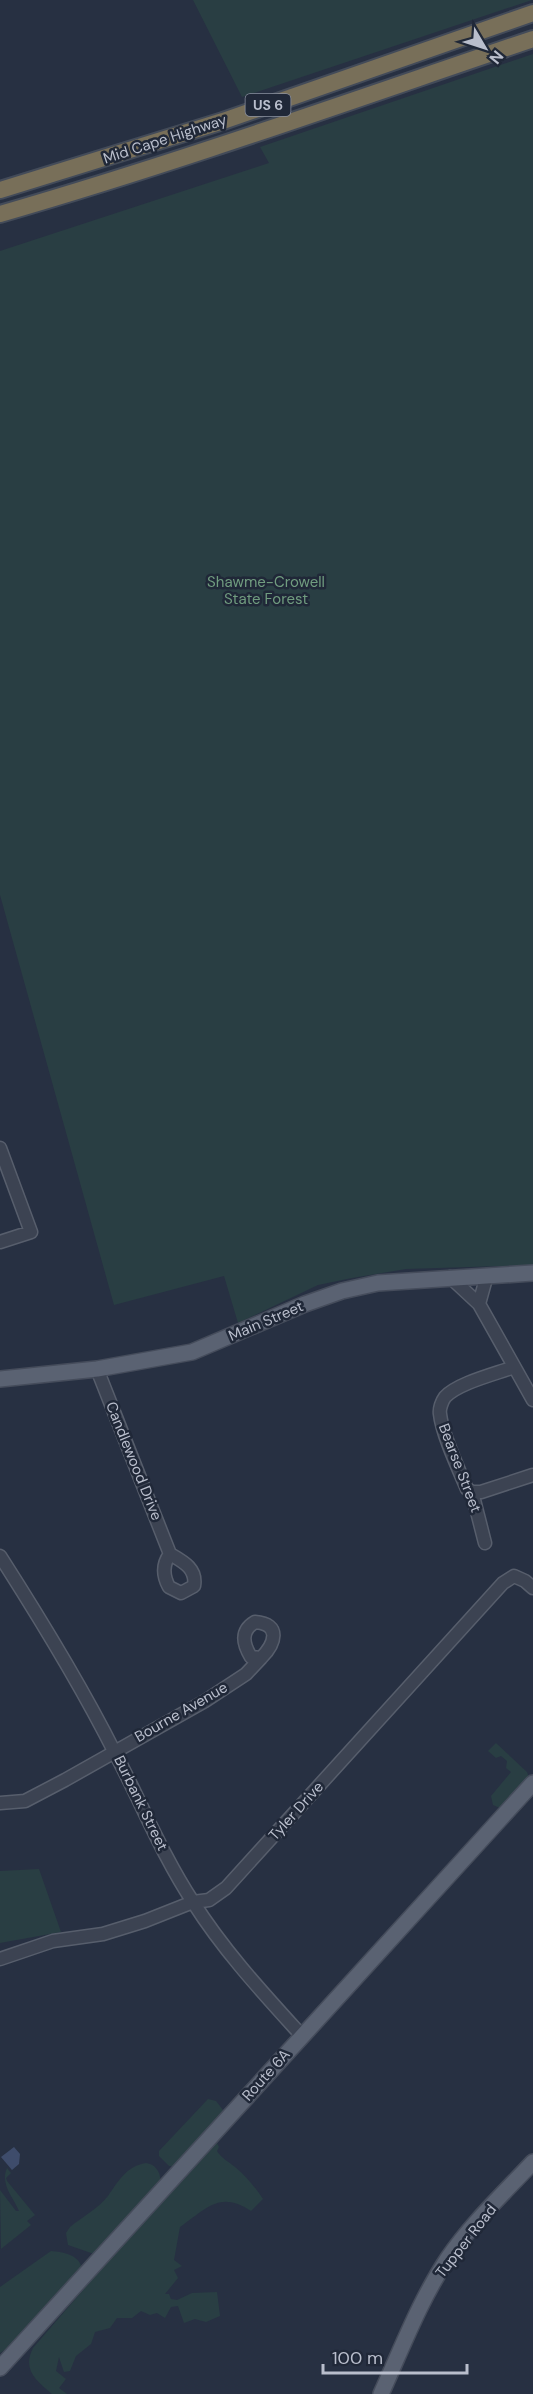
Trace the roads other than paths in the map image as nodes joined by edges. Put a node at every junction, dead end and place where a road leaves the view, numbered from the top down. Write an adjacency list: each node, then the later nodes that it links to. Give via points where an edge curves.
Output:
1 (533, 13): 3 (highway, Mid Cape Highway / US 6, via 223,121)
2 (533, 39): 4 (highway, Mid Cape Highway / US 6, via 229,142)
3 (0, 190)
4 (0, 214)
5 (0, 1148): 6 (street, via 31,1232)
6 (0, 1242)
7 (533, 1273): 8 (main road, Main Street)
8 (487, 1275): 9 (main road, Main Street); 10 (street)
9 (450, 1277): 10 (street); 12 (main road, Main Street, via 378,1283 342,1291 192,1352)
10 (479, 1304): 11 (street)
11 (514, 1367): 14 (street); 16 (street, Bearse Street, via 458,1388 445,1397 441,1406 454,1456 467,1489)
12 (97, 1369): 13 (main road, Main Street); 18 (street, Candlewood Drive)
13 (0, 1379)
14 (533, 1400)
15 (533, 1475): 16 (street)
16 (472, 1492): 17 (street, Bearse Street)
17 (485, 1543)
18 (170, 1554)
19 (0, 1556): 22 (street, Burbank Street, via 43,1623)
20 (533, 1588): 25 (street, Tyler Drive, via 514,1576 503,1583 226,1888 208,1900)
21 (261, 1658): 22 (street, Bourne Avenue, via 246,1674 205,1701)
22 (114, 1751): 24 (street, Bourne Avenue, via 25,1801); 25 (street, Burbank Street)
23 (533, 1783): 27 (main road, Route 6A)
24 (0, 1803)
25 (193, 1902): 26 (street, Tyler Drive, via 103,1934 53,1941); 27 (street, Burbank Street, via 230,1955)
26 (0, 1959)
27 (302, 2036): 29 (main road, Route 6A)
28 (533, 2162): 30 (main road, Tupper Road, via 449,2257 425,2298)
29 (0, 2368)
30 (381, 2394)

